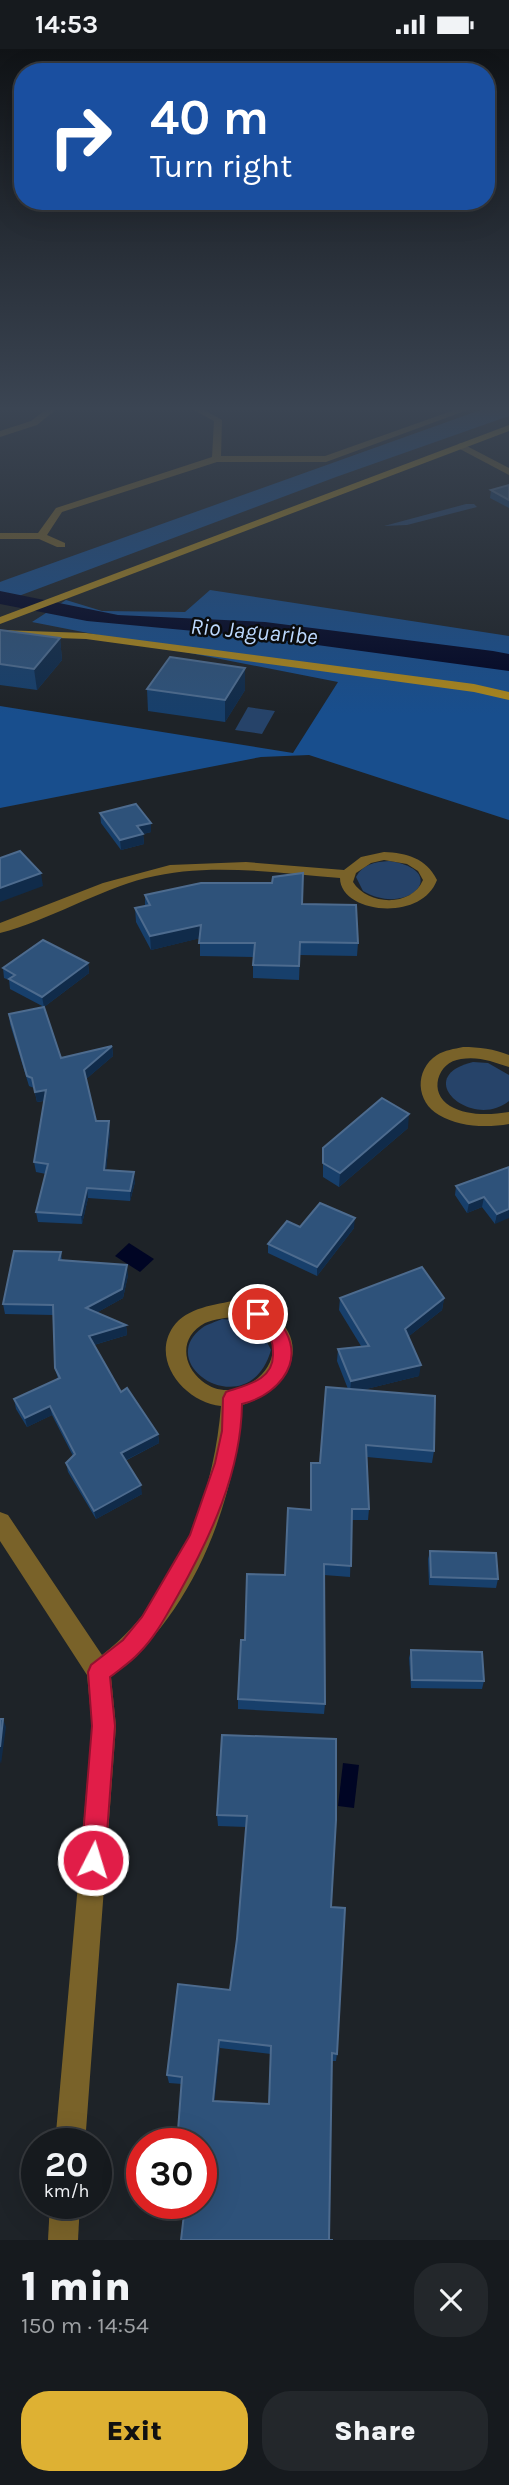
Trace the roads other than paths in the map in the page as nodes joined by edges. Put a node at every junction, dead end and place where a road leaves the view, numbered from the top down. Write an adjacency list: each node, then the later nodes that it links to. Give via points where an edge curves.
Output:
1 (59, 510): 4 (street)
2 (291, 510): 6 (main road)
3 (0, 536): 4 (street)
4 (41, 536): 5 (street)
5 (61, 544)
6 (0, 621)
7 (0, 633): 8 (main road, via 86,636)
8 (509, 696)
9 (347, 874): 9 (street, via 348,883 360,897 386,904 412,901 429,888 430,880 420,865 384,856 360,861); 10 (street, via 178,868 119,882)
10 (1, 928)
11 (509, 1061): 13 (street, via 471,1052 456,1054 434,1067 429,1077 433,1099)
12 (509, 1118): 13 (street)
13 (472, 1121): 14 (street)
14 (509, 1132)
15 (232, 1398): 15 (street, via 254,1392 272,1380 282,1363 283,1344 274,1327 258,1314 237,1308 195,1318 181,1332 174,1350 177,1369 190,1385 209,1395); 17 (street, via 232,1431 225,1463 199,1539 149,1625 131,1647)
16 (0, 1522): 17 (street)
17 (99, 1672): 18 (street, via 104,1726)
18 (71, 2128)
19 (64, 2219): 20 (street)
20 (63, 2240)

